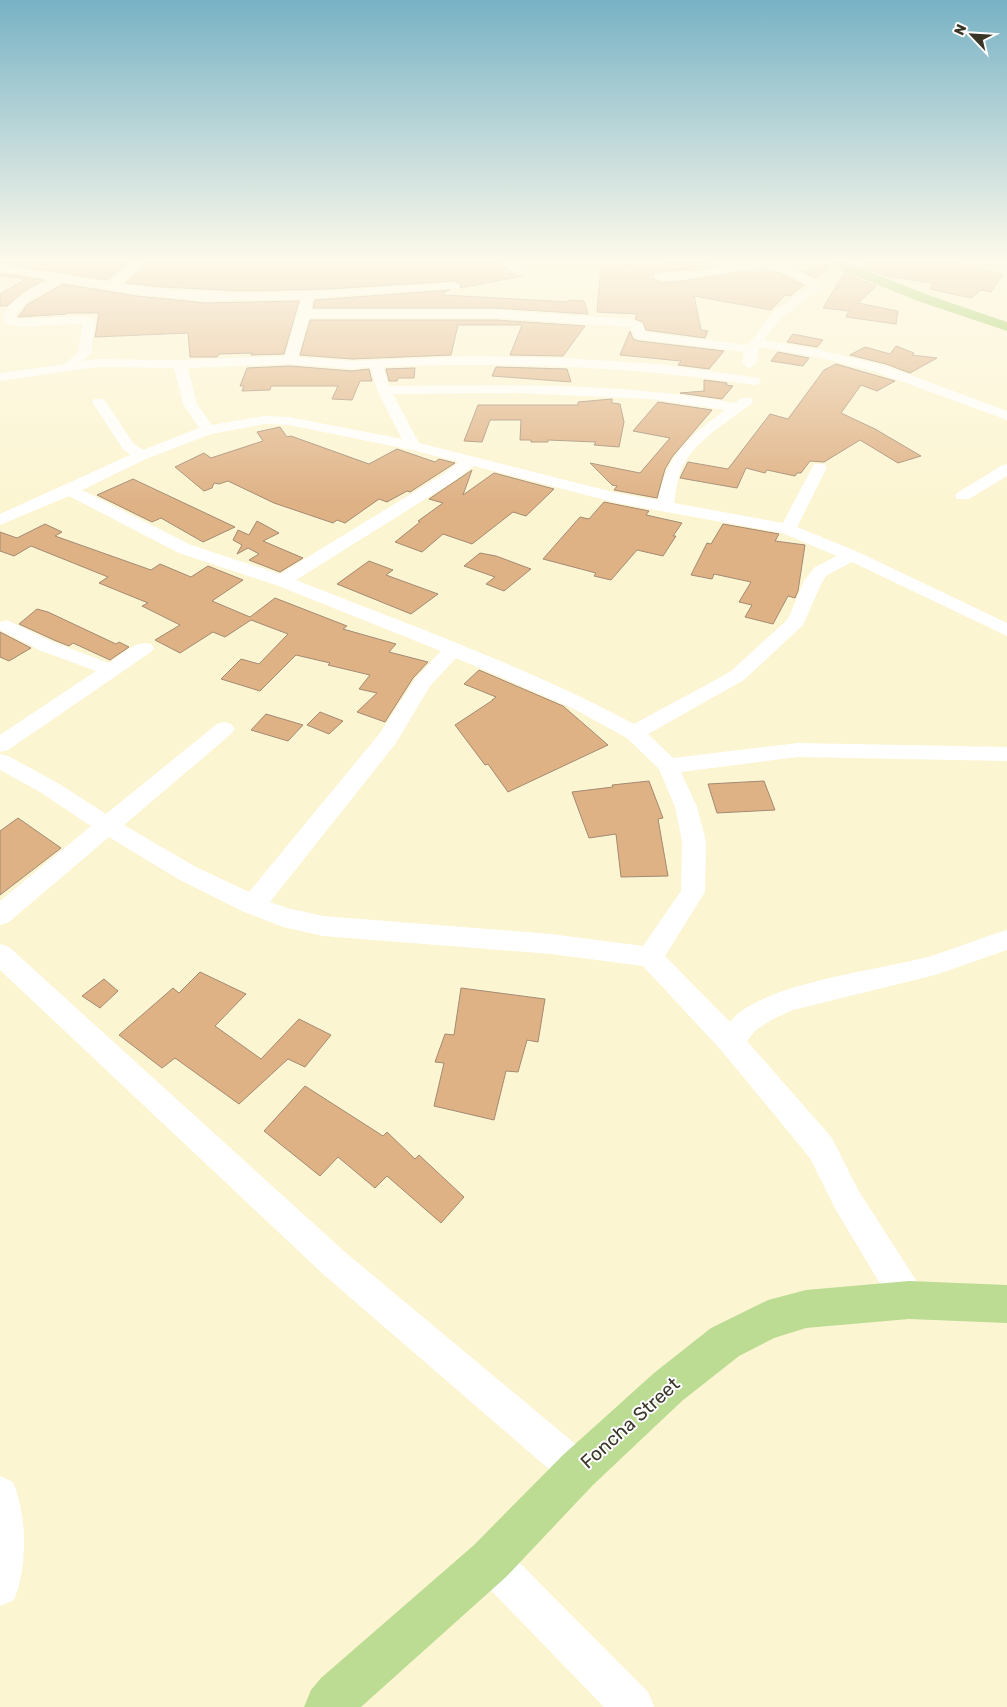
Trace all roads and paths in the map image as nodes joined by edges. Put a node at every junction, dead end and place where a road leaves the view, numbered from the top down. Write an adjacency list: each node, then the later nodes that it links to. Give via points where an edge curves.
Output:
1 (87, 343): 9 (street, via 84,353)
2 (295, 343): 6 (street)
3 (718, 343): 5 (street)
4 (756, 343): 5 (street)
5 (754, 346): 11 (street, via 748,366); 15 (street, via 821,354 881,369)
6 (290, 360): 7 (street); 8 (street)
7 (375, 363): 11 (street, via 454,360 627,364); 12 (street)
8 (180, 364): 9 (street, via 144,362); 16 (street, via 190,404)
9 (70, 366): 10 (street)
10 (0, 377)
11 (754, 381): 14 (street, via 754,390)
12 (384, 390): 14 (street, via 618,392 688,398); 17 (street)
13 (99, 402): 18 (street, via 128,446)
14 (738, 408): 24 (street, via 705,433 679,461)
15 (1007, 416)
16 (208, 430): 17 (street, via 265,420 289,421); 18 (street)
17 (413, 446): 19 (street)
18 (141, 456): 22 (street)
19 (472, 460): 24 (street, via 584,490); 28 (street)
20 (819, 467): 26 (street)
21 (1007, 469): 23 (street)
22 (70, 490): 25 (street); 28 (street, via 185,548)
23 (963, 496)
24 (665, 507): 26 (street)
25 (0, 520)
26 (788, 529): 27 (street)
27 (852, 556): 30 (street); 35 (street, via 821,571 813,581 796,620 737,676)
28 (282, 580): 32 (street)
29 (7, 626): 33 (street, via 46,646)
30 (1007, 630)
31 (144, 648): 33 (street)
32 (452, 650): 35 (street, via 554,692); 41 (street, via 422,683 388,738)
33 (111, 670): 36 (street)
34 (224, 729): 40 (street)
35 (634, 734): 39 (street)
36 (0, 744)
37 (1007, 754): 39 (street, via 798,750)
38 (0, 761): 40 (street, via 48,787)
39 (668, 766): 45 (street, via 686,808 694,841 693,892)
40 (106, 825): 41 (street, via 187,872); 42 (street)
41 (253, 905): 45 (street, via 284,917 323,926 551,944)
42 (0, 915)
43 (1007, 940): 46 (street, via 935,965 788,1000 746,1022)
44 (0, 954): 49 (street, via 334,1263)
45 (650, 958): 46 (street)
46 (731, 1042): 47 (street, via 820,1148)
47 (909, 1300): 48 (main road, Foncha Street); 49 (main road, Foncha Street, via 806,1309 768,1320 725,1342 668,1387)
48 (1007, 1304)
49 (578, 1470): 51 (main road, Foncha Street)
50 (0, 1495): 52 (street, via 4,1515 4,1564)
51 (490, 1561): 53 (main road, Foncha Street); 54 (street)
52 (0, 1586)
53 (328, 1707)
54 (633, 1707)

